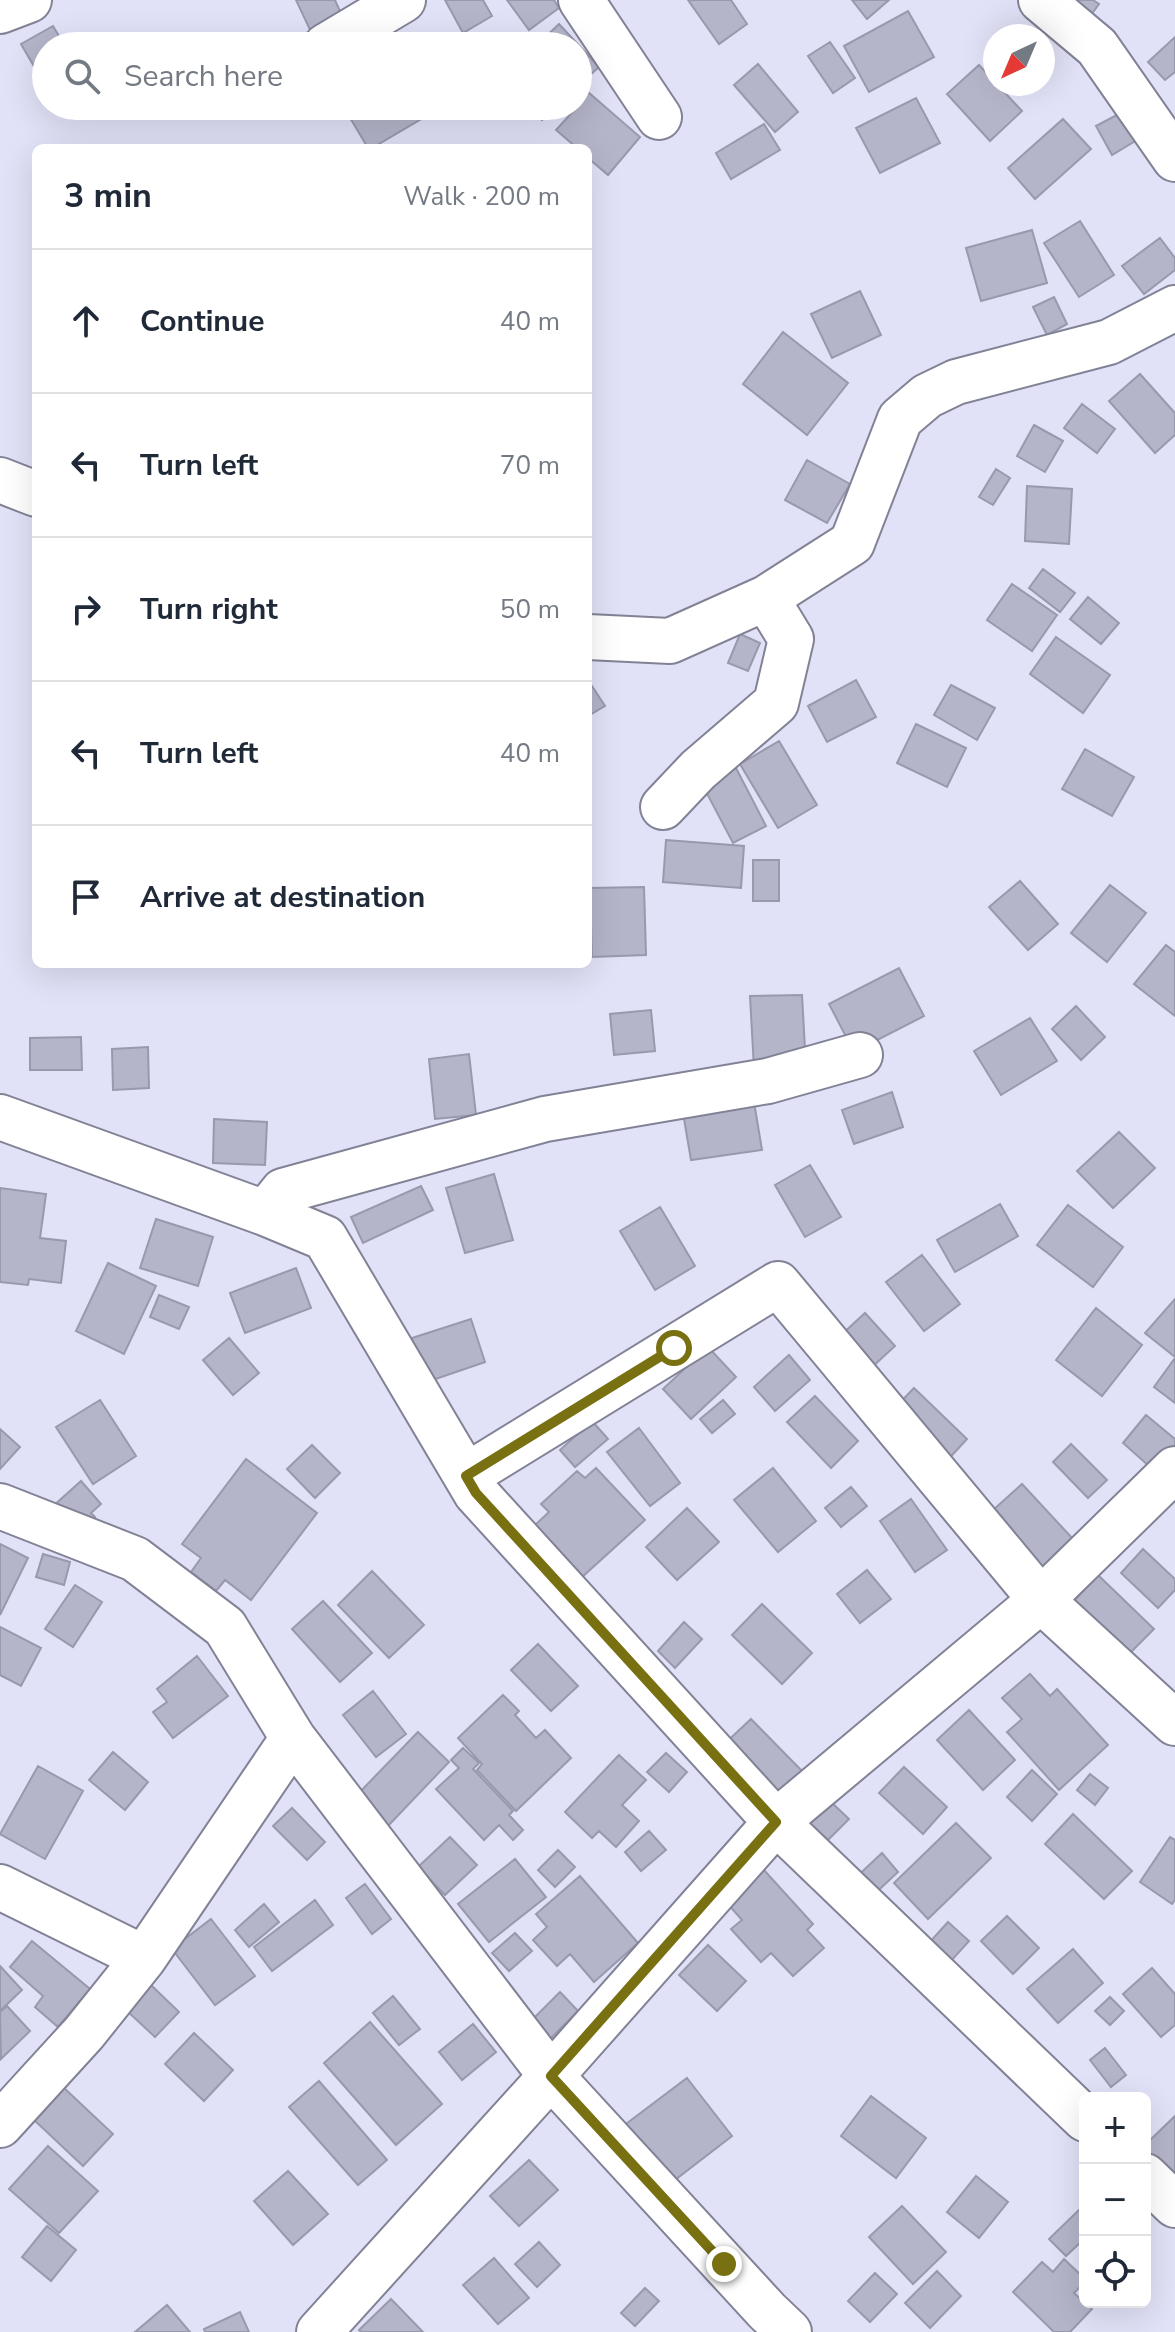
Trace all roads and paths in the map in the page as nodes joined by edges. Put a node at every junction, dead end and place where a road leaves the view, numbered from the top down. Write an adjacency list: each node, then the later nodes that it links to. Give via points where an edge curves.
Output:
1 (29, 0): 5 (street)
2 (403, 0): 6 (street)
3 (581, 0): 7 (street)
4 (1041, 0): 8 (street, via 1097,47)
5 (0, 11)
6 (349, 32)
7 (659, 117)
8 (1175, 159)
9 (1175, 308): 12 (street, via 1109,342 956,382 927,396 900,419 852,543)
10 (0, 480): 11 (street)
11 (32, 492)
12 (766, 598): 13 (street, via 670,641); 14 (street, via 791,639 776,703)
13 (592, 637)
14 (663, 807)
15 (860, 1055): 17 (street, via 768,1081 545,1119 283,1191)
16 (0, 1117): 17 (street)
17 (265, 1213): 19 (street, via 325,1238)
18 (1175, 1469): 21 (street)
19 (466, 1476): 21 (street, via 778,1284); 24 (street)
20 (0, 1506): 23 (street, via 135,1559 225,1627)
21 (1041, 1600): 22 (street); 24 (street)
22 (1175, 1723)
23 (293, 1738): 26 (street); 27 (street)
24 (776, 1822): 27 (street); 28 (street)
25 (0, 1887): 26 (street)
26 (144, 1958): 29 (street)
27 (551, 2076): 32 (street); 33 (street)
28 (1079, 2113)
29 (0, 2125)
30 (1151, 2182): 31 (street)
31 (1175, 2205)
32 (769, 2325)
33 (319, 2332)

